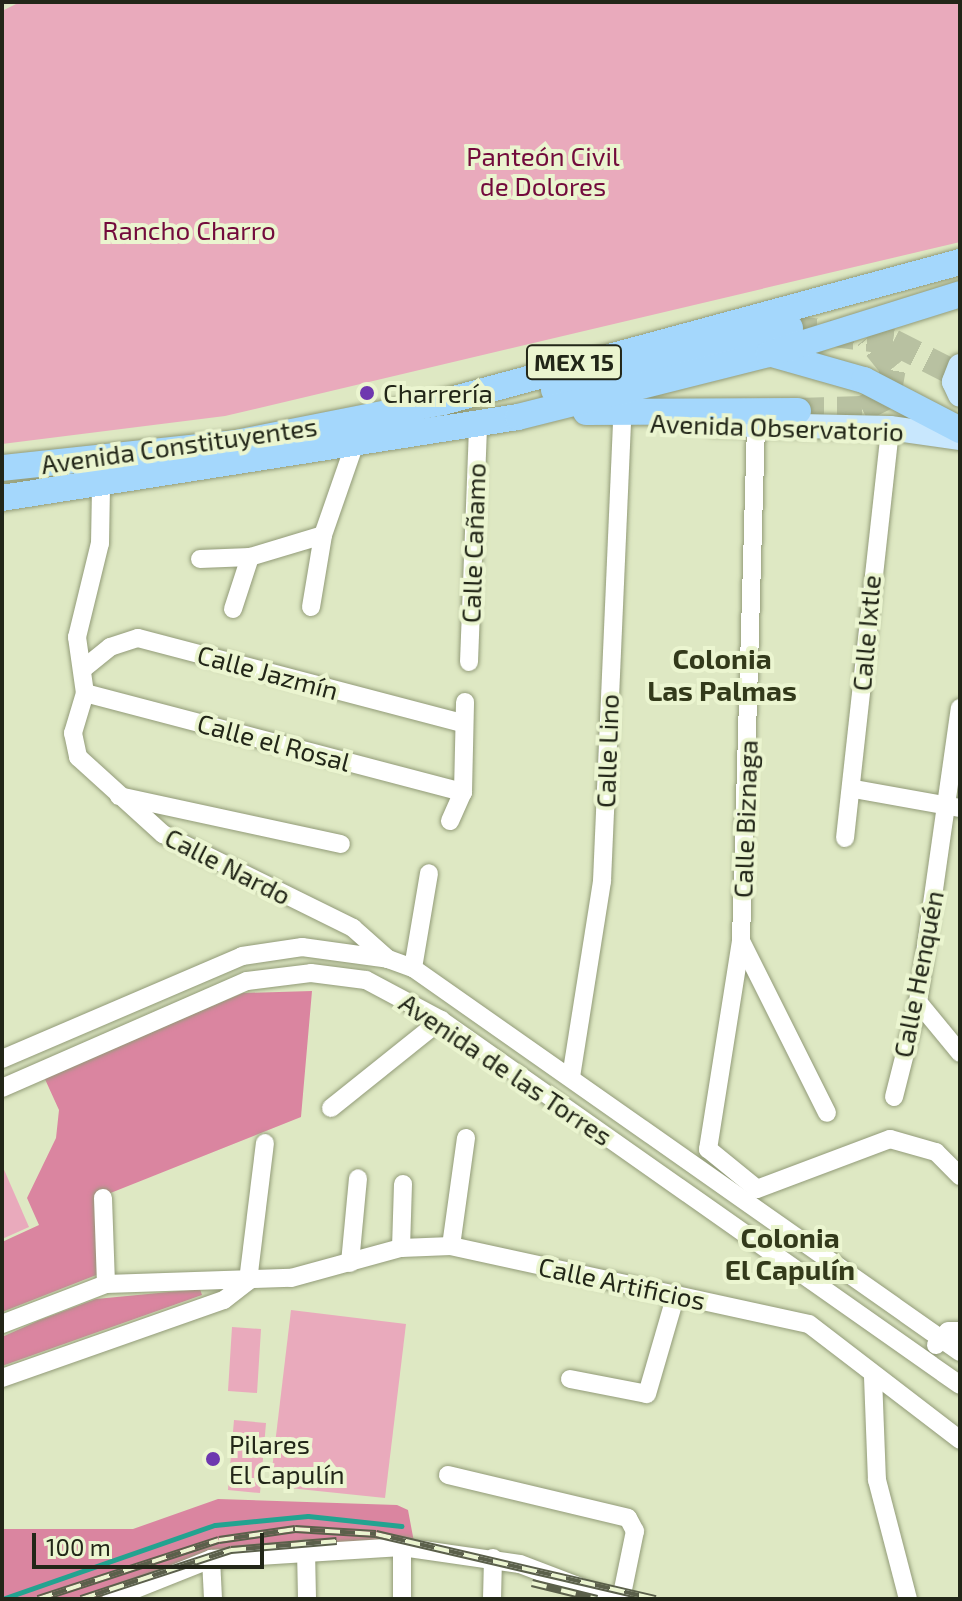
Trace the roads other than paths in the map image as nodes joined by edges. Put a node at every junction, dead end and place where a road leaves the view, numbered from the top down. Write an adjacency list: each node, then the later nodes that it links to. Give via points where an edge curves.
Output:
1 (960, 262): 13 (highway, Avenida Constituyentes / MEX 15, via 443,402)
2 (960, 294): 4 (highway, Avenida Constituyentes / MEX 15)
3 (790, 328): 13 (highway, via 536,396)
4 (769, 354): 9 (highway, Avenida Constituyentes / MEX 15); 15 (highway, via 864,380)
5 (960, 366): 6 (main road, via 954,382)
6 (960, 395)
7 (596, 411): 8 (highway); 9 (highway); 10 (main road, Avenida Observatorio)
8 (798, 411)
9 (518, 417): 11 (highway, Avenida Constituyentes / MEX 15)
10 (622, 421): 12 (main road, Avenida Observatorio); 51 (street, Calle Lino, via 601,894)
11 (478, 425): 17 (highway, Avenida Constituyentes / MEX 15); 26 (street, Calle Cañamo)
12 (756, 425): 14 (main road, Avenida Observatorio); 40 (street, Calle Biznaga)
13 (310, 428): 18 (highway, Avenida Constituyentes / MEX 15)
14 (890, 428): 16 (main road, Avenida Observatorio); 32 (street, Calle Ixtle)
15 (960, 430)
16 (960, 438)
17 (355, 443): 19 (highway, Avenida Constituyentes / MEX 15); 21 (street)
18 (2, 468)
19 (101, 487): 20 (highway, Avenida Constituyentes / MEX 15); 27 (street, via 100,543 77,637)
20 (2, 498)
21 (323, 535): 22 (street); 24 (street)
22 (250, 557): 23 (street); 25 (street)
23 (200, 559)
24 (311, 607)
25 (233, 609)
26 (469, 662)
27 (83, 669): 28 (street); 31 (street, Calle Jazmín, via 110,647 138,638)
28 (85, 693): 33 (street, Calle el Rosal); 34 (street, Calle Nardo, via 73,733 78,757)
29 (465, 702): 31 (street)
30 (960, 708): 35 (street, Calle Henquén)
31 (459, 722): 33 (street)
32 (854, 789): 35 (street); 37 (street, Calle Ixtle)
33 (463, 792): 36 (street)
34 (116, 795): 38 (street); 41 (street, Calle Nardo, via 163,834 353,928)
35 (953, 806): 43 (street, Calle Henquén)
36 (450, 821)
37 (845, 838)
38 (341, 844)
39 (429, 873): 42 (street)
40 (741, 941): 55 (street); 58 (street, Calle Biznaga, via 708,1149 757,1189 890,1139 936,1152)
41 (388, 959): 42 (street, Avenida de las Torres); 46 (street, Avenida de las Torres, via 302,947 242,956)
42 (413, 968): 45 (street, Avenida de las Torres)
43 (918, 1002): 47 (street); 53 (street, Calle Henquén)
44 (441, 1020): 49 (street, Avenida de las Torres); 50 (street, Avenida de las Torres, via 366,980 278,975 213,993); 54 (street)
45 (515, 1038): 49 (street); 51 (street, Avenida de las Torres)
46 (23, 1050): 48 (street, Avenida de las Torres); 50 (street)
47 (960, 1053)
48 (2, 1059)
49 (496, 1059): 72 (street, Avenida de las Torres)
50 (35, 1073): 52 (street, Avenida de las Torres)
51 (571, 1077): 70 (street, Avenida de las Torres)
52 (2, 1088)
53 (894, 1097)
54 (331, 1108)
55 (827, 1113)
56 (466, 1138): 62 (street)
57 (265, 1143): 65 (street)
58 (960, 1176)
59 (358, 1178): 64 (street)
60 (403, 1184): 63 (street)
61 (103, 1198): 66 (street)
62 (451, 1246): 63 (street, Calle Artificios); 67 (street, Calle Artificios)
63 (401, 1248): 64 (street, Calle Artificios)
64 (350, 1263): 65 (street, Calle Artificios)
65 (248, 1281): 66 (street, Calle Artificios); 74 (street, Calle Artificios, via 224,1300 86,1344)
66 (106, 1284): 68 (street, Calle Artificios)
67 (676, 1294): 73 (street, Calle Artificios, via 809,1324); 75 (street, via 647,1394)
68 (2, 1324)
69 (960, 1331): 70 (street)
70 (940, 1338): 71 (street, Avenida de las Torres); 72 (street)
71 (960, 1352)
72 (925, 1360): 76 (street, Avenida de las Torres)
73 (873, 1377): 77 (street, Calle Artificios); 92 (street, via 877,1480)
74 (2, 1378)
75 (570, 1379)
76 (960, 1385)
77 (960, 1440)
78 (448, 1475): 91 (street, via 628,1518 635,1531)
79 (402, 1547): 80 (street); 81 (street); 88 (street)
80 (306, 1550): 82 (street); 87 (street)
81 (493, 1558): 83 (street); 89 (street)
82 (211, 1559): 84 (street); 86 (street)
83 (576, 1592): 90 (street)
84 (139, 1593): 85 (street)
85 (111, 1599)
86 (213, 1599)
87 (307, 1599)
88 (402, 1599)
89 (492, 1599)
90 (612, 1599)
91 (621, 1599)
92 (908, 1599)

